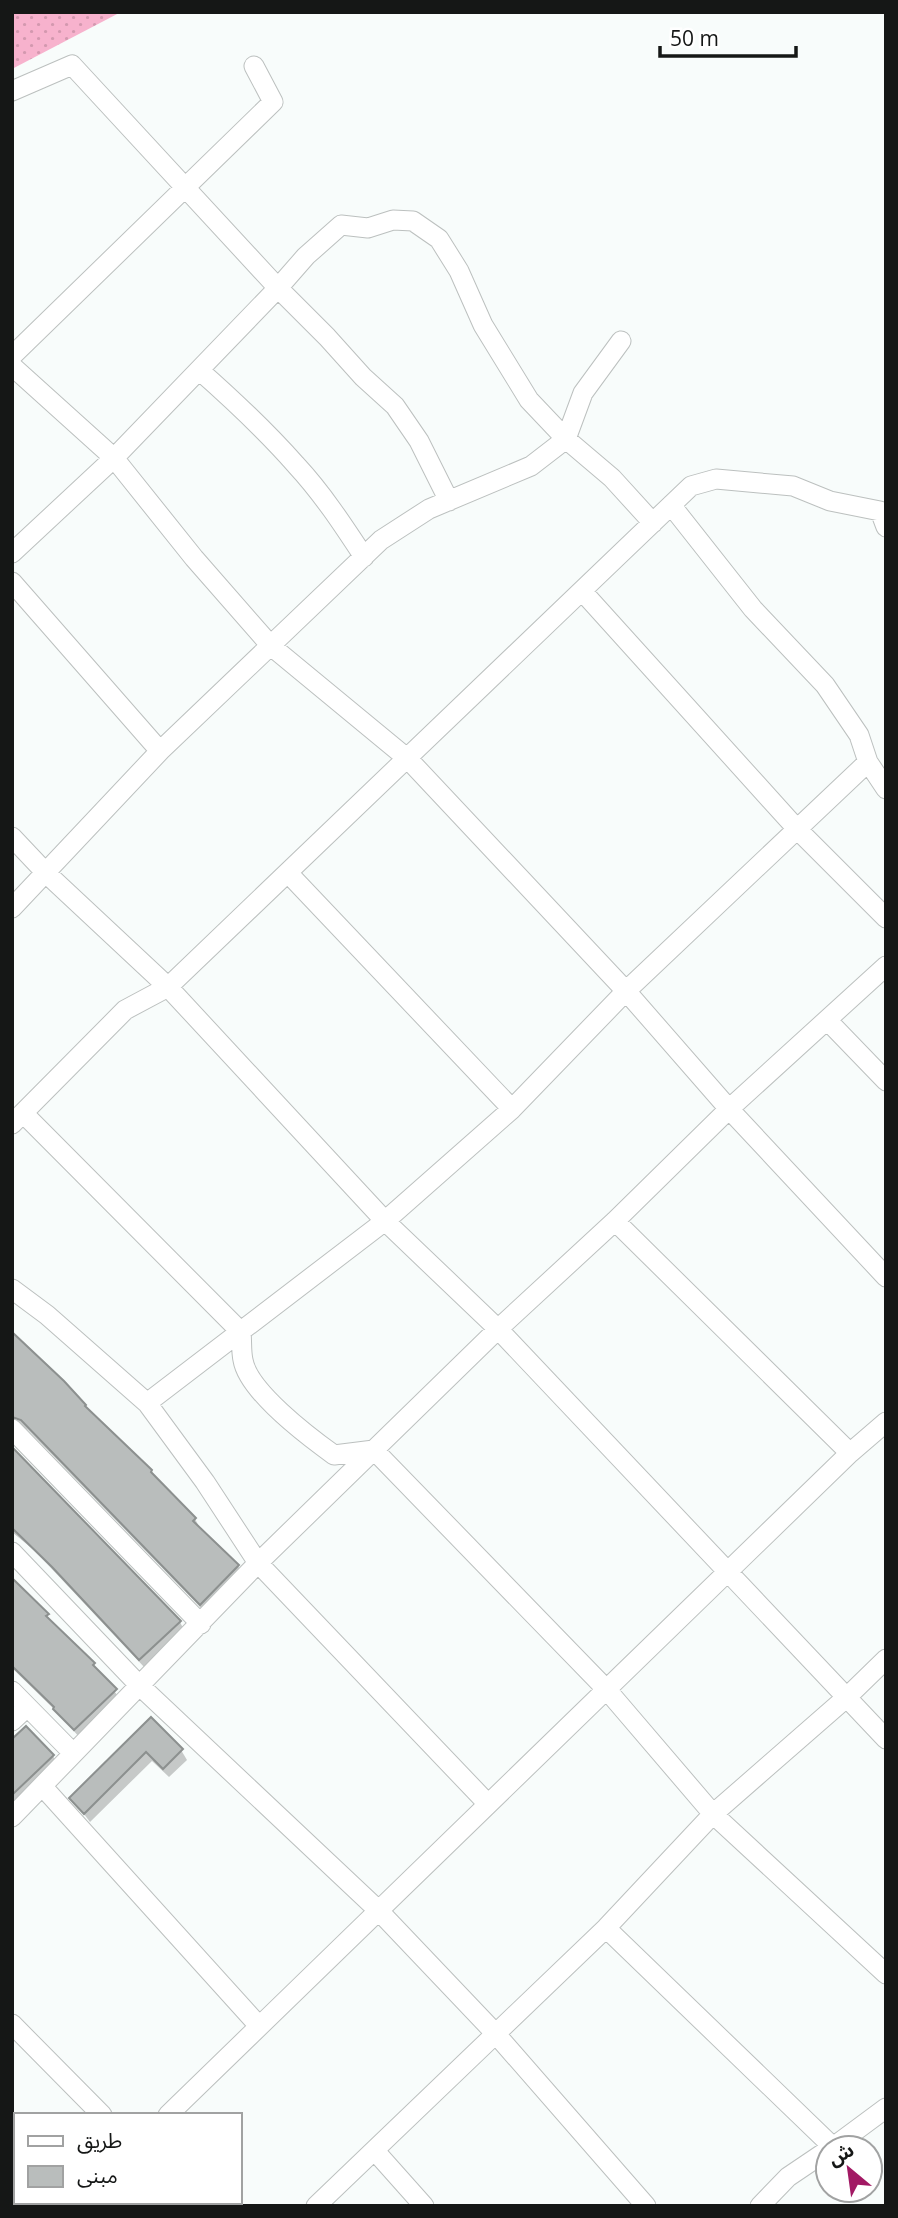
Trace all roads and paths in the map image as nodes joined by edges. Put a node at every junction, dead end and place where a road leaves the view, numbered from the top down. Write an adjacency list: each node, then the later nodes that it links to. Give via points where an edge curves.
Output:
1 (254, 66): 3 (street, via 273,102)
2 (12, 91): 3 (street, via 72,65)
3 (185, 189): 4 (street); 6 (street)
4 (278, 288): 8 (street); 9 (street, via 341,225 368,228 393,220 413,221 439,239 483,325 529,400); 11 (street, via 395,406 419,441)
5 (621, 341): 9 (street, via 583,394)
6 (12, 356)
7 (12, 366): 10 (street)
8 (199, 370): 10 (street); 16 (street, via 297,466)
9 (566, 439): 11 (street, via 531,466); 13 (street, via 612,478)
10 (114, 458): 15 (street); 19 (street)
11 (449, 501): 16 (street, via 381,540)
12 (671, 506): 13 (street); 14 (street, via 691,486 716,479 759,482 793,486 830,501 880,512); 22 (street, via 752,609 825,685 859,735)
13 (653, 523): 18 (street)
14 (886, 527)
15 (12, 553)
16 (364, 557): 19 (street)
17 (12, 583): 20 (street)
18 (582, 591): 21 (street); 24 (street)
19 (271, 646): 20 (street); 21 (street)
20 (160, 751): 26 (street)
21 (408, 759): 27 (street); 32 (street)
22 (868, 762): 23 (street); 24 (street)
23 (886, 789)
24 (797, 829): 29 (street); 32 (street)
25 (12, 836): 26 (street)
26 (46, 873): 28 (street); 31 (street)
27 (288, 873): 31 (street); 35 (street)
28 (12, 908)
29 (886, 918)
30 (886, 966): 33 (street)
31 (168, 987): 37 (street, via 125,1010); 38 (street)
32 (626, 991): 35 (street); 36 (street)
33 (828, 1021): 34 (street); 36 (street)
34 (886, 1081)
35 (512, 1109): 38 (street)
36 (729, 1109): 39 (street); 40 (street)
37 (17, 1119): 43 (street)
38 (385, 1221): 42 (street); 43 (street)
39 (615, 1221): 42 (street); 48 (street)
40 (886, 1277)
41 (12, 1289): 44 (street)
42 (498, 1329): 47 (street); 51 (street)
43 (242, 1332): 44 (street); 47 (street, via 243,1363 260,1392 312,1439 334,1455)
44 (146, 1404): 50 (street)
45 (886, 1422): 48 (street)
46 (12, 1429): 52 (street)
47 (374, 1450): 50 (street); 55 (street)
48 (850, 1453): 51 (street)
49 (12, 1552): 54 (street)
50 (258, 1563): 52 (street); 63 (street)
51 (728, 1572): 55 (street); 57 (street)
52 (201, 1624): 54 (street)
53 (886, 1659): 57 (street)
54 (139, 1685): 61 (street); 66 (street)
55 (607, 1690): 63 (street); 64 (street)
56 (12, 1691): 58 (street)
57 (846, 1697): 60 (street); 64 (street)
58 (27, 1706): 59 (street); 61 (street)
59 (12, 1721)
60 (886, 1739)
61 (73, 1753): 62 (street)
62 (43, 1787): 65 (street); 70 (street)
63 (488, 1804): 66 (street)
64 (713, 1814): 67 (street); 68 (street)
65 (12, 1817)
66 (378, 1910): 70 (street); 71 (street)
67 (606, 1928): 71 (street); 75 (street)
68 (886, 1974)
69 (12, 2024): 73 (street)
70 (259, 2025): 74 (street)
71 (495, 2033): 77 (street); 81 (street)
72 (886, 2108): 76 (street)
73 (100, 2113)
74 (170, 2113)
75 (817, 2134)
76 (850, 2134)
77 (375, 2151): 79 (street); 80 (street)
78 (814, 2159): 82 (street, via 788,2177)
79 (316, 2206)
80 (424, 2206)
81 (646, 2206)
82 (760, 2206)

